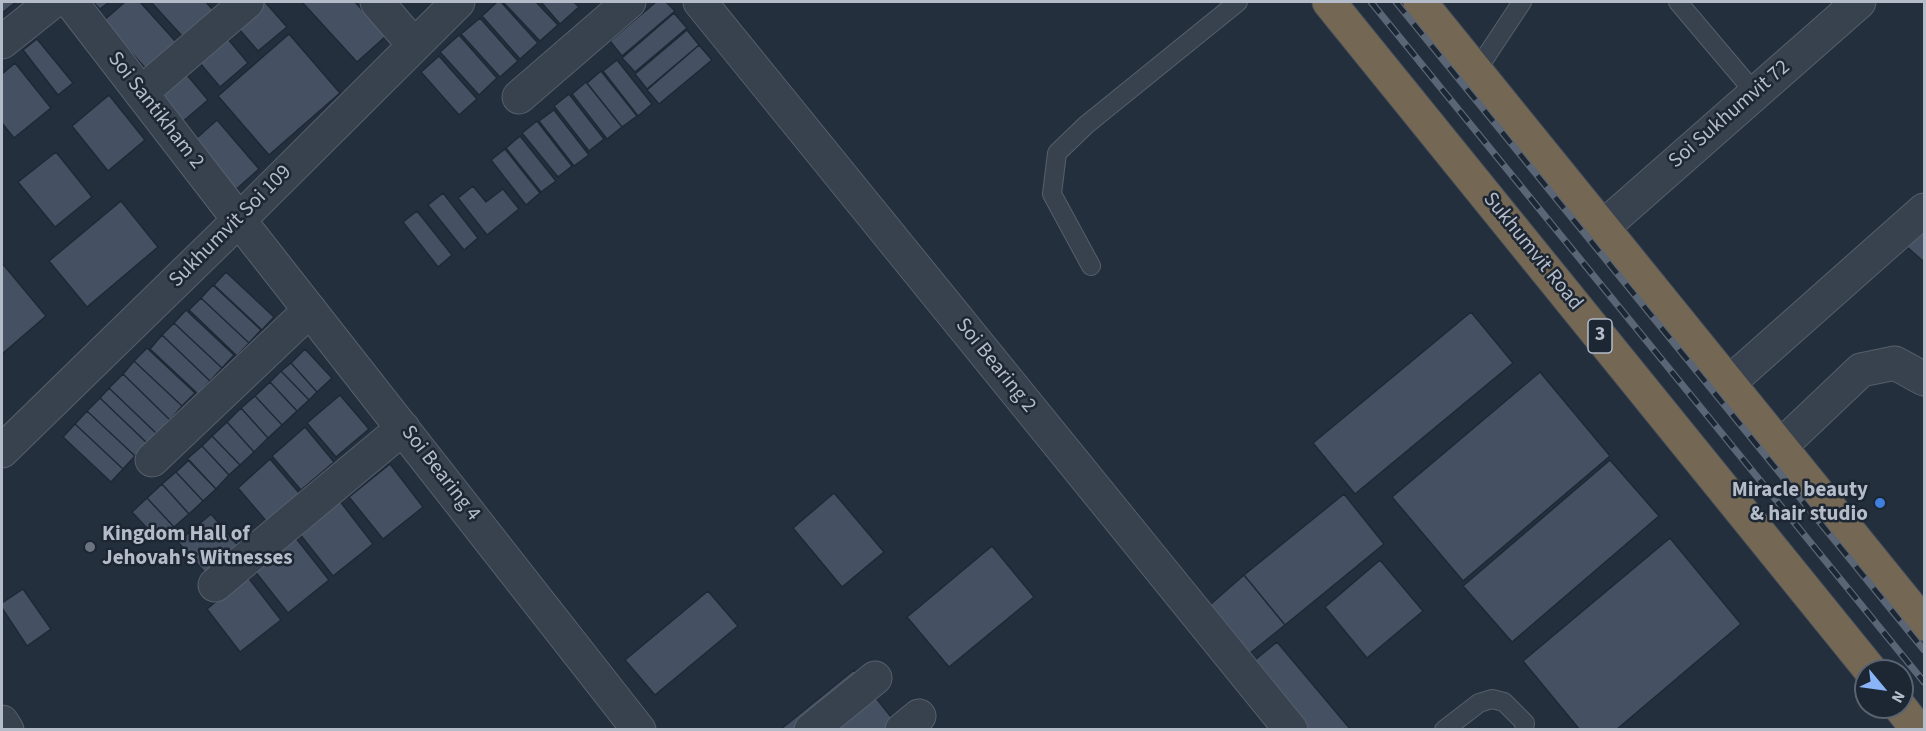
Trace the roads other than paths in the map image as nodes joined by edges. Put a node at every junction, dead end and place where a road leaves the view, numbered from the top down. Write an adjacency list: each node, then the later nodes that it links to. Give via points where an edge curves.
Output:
1 (52, 2): 14 (street)
2 (71, 2): 17 (street, Soi Santikham 2)
3 (247, 2): 17 (street)
4 (377, 2): 15 (street)
5 (458, 2): 15 (street, Sukhumvit Soi 109)
6 (629, 2): 19 (street)
7 (700, 2): 39 (street, Soi Bearing 2)
8 (1238, 2): 23 (lane, via 1057,153 1052,194)
9 (1329, 2): 33 (highway, Sukhumvit Road / 3)
10 (1420, 2): 16 (highway)
11 (1522, 2): 16 (lane)
12 (1678, 2): 18 (lane)
13 (1859, 2): 18 (street, Soi Sukhumvit 72)
14 (2, 42)
15 (414, 45): 21 (street, Sukhumvit Soi 109)
16 (1477, 70): 22 (highway)
17 (141, 93): 21 (street, Soi Santikham 2)
18 (1755, 93): 22 (street, Soi Sukhumvit 72)
19 (519, 97)
20 (1924, 210): 26 (street)
21 (239, 220): 24 (street, Soi Bearing 4); 29 (street, Sukhumvit Soi 109)
22 (1602, 228): 26 (highway)
23 (1091, 266)
24 (310, 310): 27 (street, Soi Bearing 4); 30 (street)
25 (1924, 380): 28 (street, via 1895,363 1861,370)
26 (1730, 382): 28 (highway)
27 (403, 428): 31 (street); 37 (street, Soi Bearing 4)
28 (1781, 446): 32 (highway)
29 (2, 451)
30 (152, 460)
31 (215, 585)
32 (1924, 624)
33 (1861, 659)
34 (875, 678): 38 (street)
35 (2, 722): 36 (street)
36 (8, 729)
37 (639, 729)
38 (811, 729)
39 (1291, 729)
40 (1444, 729): 41 (lane, via 1479,703 1492,699 1504,702 1525,723)
41 (1524, 729)

